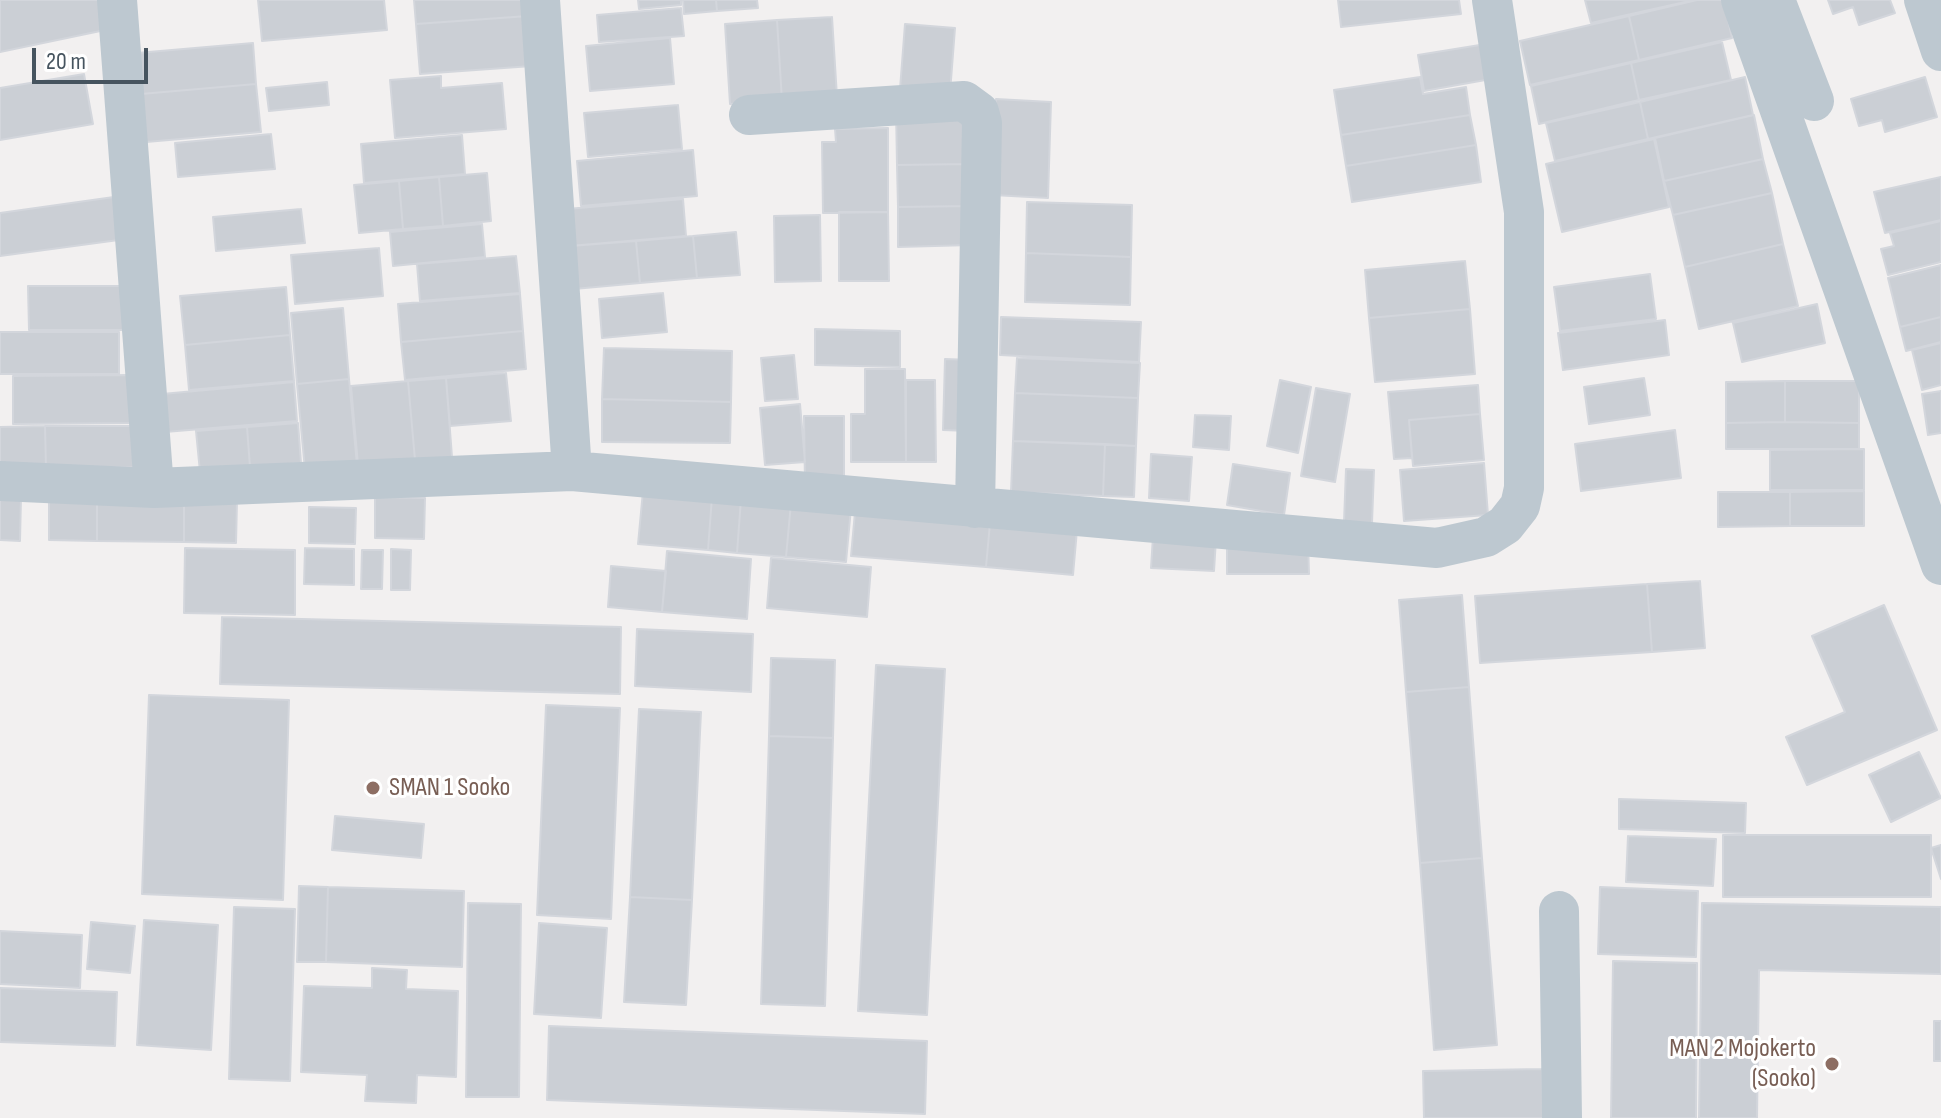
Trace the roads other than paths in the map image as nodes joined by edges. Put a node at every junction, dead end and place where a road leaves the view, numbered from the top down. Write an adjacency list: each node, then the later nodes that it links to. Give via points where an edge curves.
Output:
1 (117, 0): 12 (street)
2 (540, 0): 10 (street)
3 (1492, 0): 13 (street, via 1524,212 1524,488 1520,506 1505,525 1486,537 1437,548)
4 (1741, 0): 14 (street)
5 (1775, 0): 8 (street)
6 (1924, 0): 7 (street)
7 (1941, 51)
8 (1814, 101)
9 (749, 115): 13 (street, via 964,101 979,112)
10 (572, 471): 12 (street); 13 (street)
11 (0, 481): 12 (street)
12 (154, 488)
13 (975, 508)
14 (1941, 565)
15 (1559, 911): 16 (street)
16 (1562, 1118)

